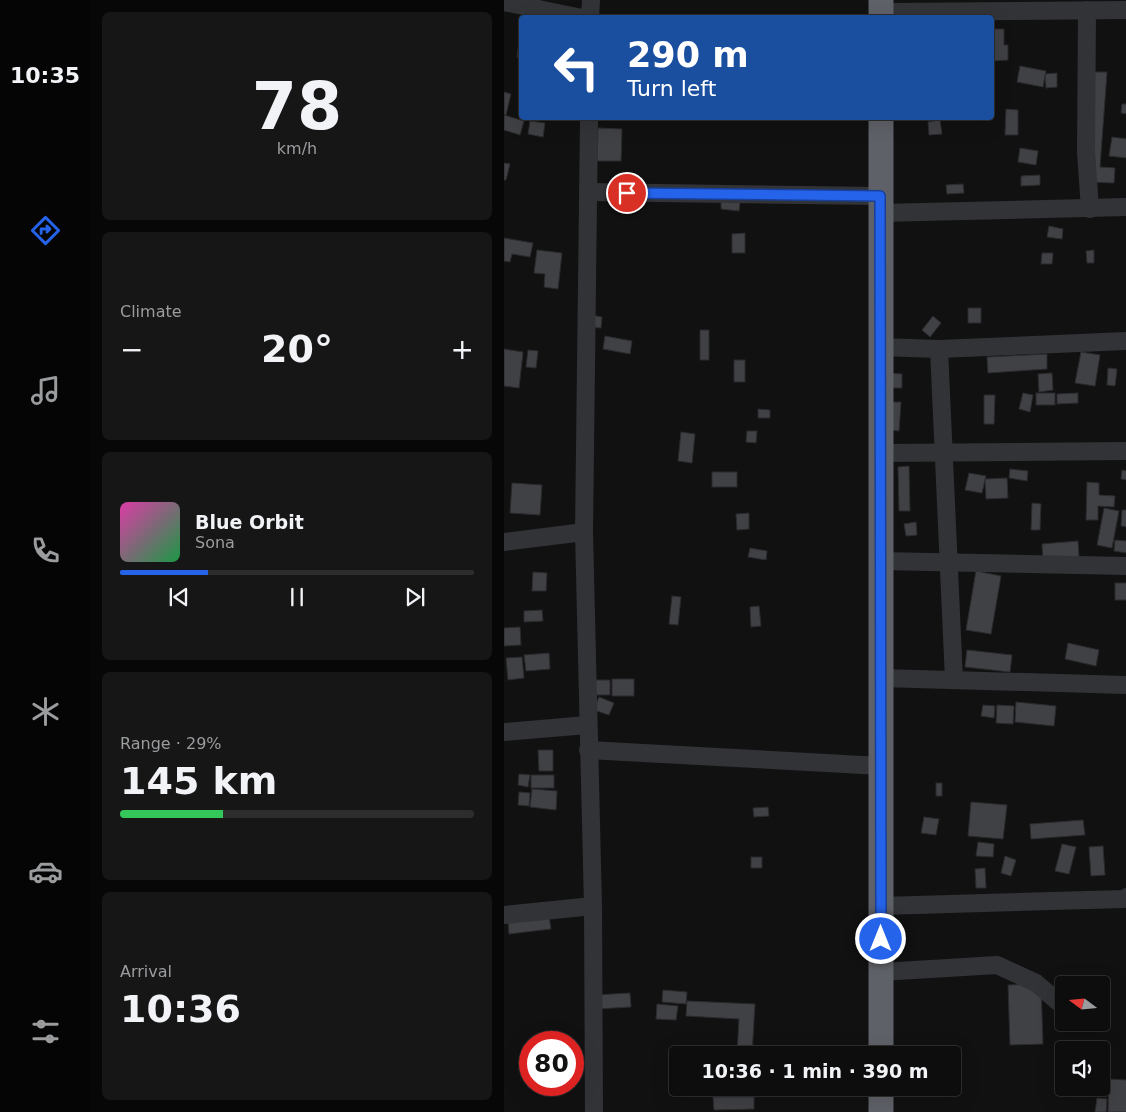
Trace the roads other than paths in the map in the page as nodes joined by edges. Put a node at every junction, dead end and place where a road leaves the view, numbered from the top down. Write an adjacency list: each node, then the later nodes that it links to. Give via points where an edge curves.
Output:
1 (591, 0): 7 (street)
2 (504, 2): 6 (street)
3 (881, 10): 4 (street)
4 (1087, 10): 5 (street); 13 (street, via 1086,152)
5 (1126, 10)
6 (567, 15)
7 (590, 15)
8 (589, 120): 10 (street)
9 (880, 120): 11 (highway)
10 (588, 192): 11 (street); 20 (street)
11 (880, 204): 13 (street); 15 (highway)
12 (1126, 207): 13 (street)
13 (1090, 209)
14 (1126, 341): 16 (street)
15 (880, 347): 16 (street); 19 (highway)
16 (939, 349): 18 (street)
17 (1126, 451): 18 (street)
18 (942, 452): 19 (street); 23 (street)
19 (880, 453): 22 (highway)
20 (584, 532): 21 (street); 28 (street)
21 (504, 542)
22 (880, 561): 23 (street); 25 (highway)
23 (948, 563): 24 (street); 26 (street)
24 (1126, 566)
25 (881, 678): 26 (street); 31 (highway)
26 (954, 680): 27 (street)
27 (1126, 685)
28 (587, 725): 29 (street); 30 (street)
29 (504, 732)
30 (588, 750): 31 (street); 33 (street)
31 (881, 766): 34 (highway)
32 (1126, 897): 34 (street)
33 (594, 906): 35 (street); 40 (street)
34 (881, 906): 36 (highway)
35 (504, 916)
36 (881, 972): 37 (street, via 997,965 1036,983); 38 (highway)
37 (1055, 999)
38 (881, 1046)
39 (881, 1096): 41 (highway)
40 (594, 1112)
41 (881, 1112)

